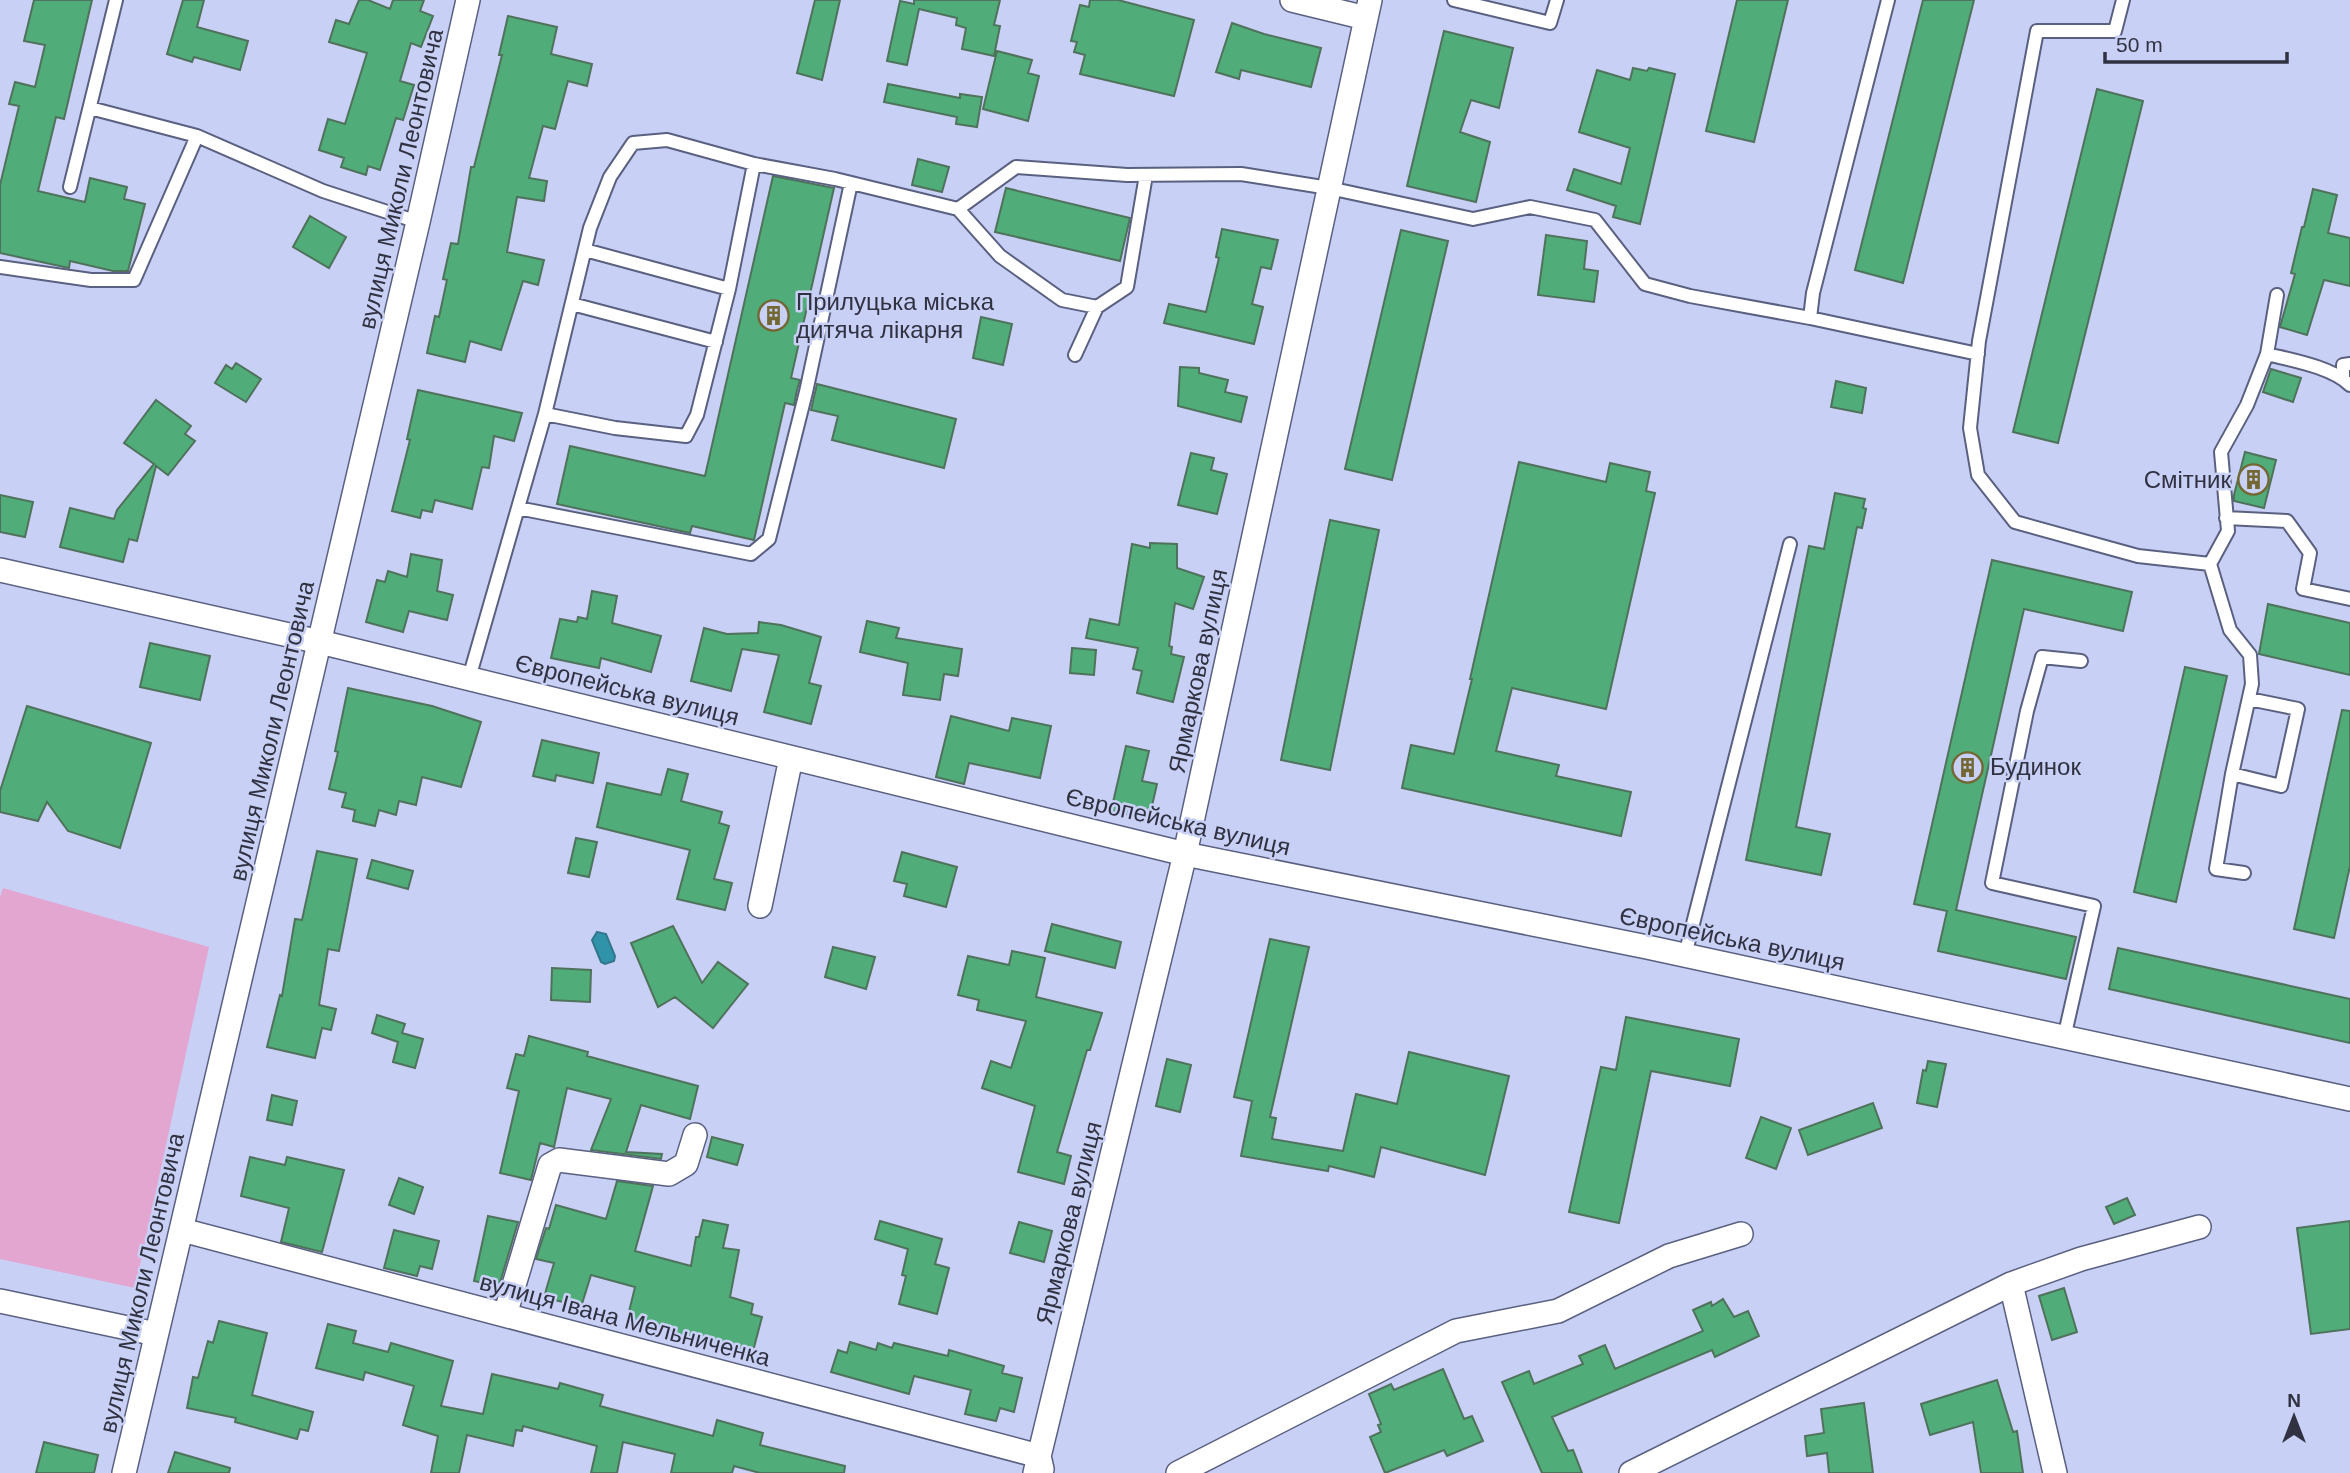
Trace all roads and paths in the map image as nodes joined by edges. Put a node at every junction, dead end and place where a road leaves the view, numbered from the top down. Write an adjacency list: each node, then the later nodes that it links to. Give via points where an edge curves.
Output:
1 (116, 0): 9 (lane)
2 (468, 0): 17 (street, вулиця Миколи Леонтовича)
3 (1292, 0): 8 (street)
4 (1454, 0): 5 (lane, via 1550,23)
5 (1558, 0)
6 (1888, 0): 24 (lane)
7 (2123, 0): 26 (lane, via 2115,31 2038,31)
8 (1368, 9): 15 (street, Ярмаркова вулиця)
9 (90, 108): 10 (lane); 14 (lane)
10 (197, 136): 17 (lane, via 323,191); 19 (lane, via 134,280 91,280)
11 (754, 164): 13 (lane); 18 (lane, via 667,139 633,143 610,177); 20 (lane)
12 (1146, 176): 15 (lane, via 1241,174); 16 (lane, via 1016,167); 23 (lane, via 1127,287)
13 (851, 183): 16 (lane); 32 (lane, via 769,539 751,554)
14 (70, 187)
15 (1329, 188): 24 (lane, via 1473,219 1530,207 1595,220 1645,284); 44 (street, Ярмаркова вулиця)
16 (958, 209): 23 (lane, via 1000,256 1062,300)
17 (418, 222): 38 (street, вулиця Миколи Леонтовича)
18 (585, 250): 20 (lane); 22 (lane)
19 (0, 267)
20 (729, 289): 25 (lane)
21 (2277, 295): 27 (lane)
22 (572, 304): 25 (lane); 31 (lane)
23 (1097, 307): 28 (lane)
24 (1810, 318): 26 (lane)
25 (716, 342): 31 (lane, via 697,415 686,436)
26 (1978, 354): 35 (lane, via 1970,428 1978,475 2015,522 2137,556)
27 (2267, 354): 30 (lane); 33 (lane, via 2221,452)
28 (1075, 355)
29 (2350, 364): 30 (lane, via 2343,365)
30 (2347, 381)
31 (545, 414): 32 (lane)
32 (518, 508): 40 (lane)
33 (2227, 518): 35 (lane, via 2228,531); 37 (lane, via 2287,521 2309,553 2303,589)
34 (1790, 544): 47 (lane)
35 (2210, 564): 41 (lane, via 2230,630 2250,655)
36 (0, 570): 38 (street, Європейська вулиця)
37 (2350, 599)
38 (320, 642): 40 (street, Європейська вулиця); 52 (street, вулиця Миколи Леонтовича)
39 (2081, 661): 48 (lane, via 2042,657 1992,883 2094,906)
40 (468, 678): 42 (street, Європейська вулиця)
41 (2249, 699): 43 (lane); 43 (lane, via 2298,709 2296,722 2281,786)
42 (791, 758): 44 (street, Європейська вулиця); 46 (street)
43 (2232, 774): 45 (lane, via 2216,869)
44 (1185, 854): 47 (street, Європейська вулиця); 58 (street, Ярмаркова вулиця)
45 (2244, 873)
46 (760, 906)
47 (1685, 955): 48 (street, Європейська вулиця)
48 (2064, 1038): 49 (street, Європейська вулиця)
49 (2350, 1099)
50 (695, 1135): 56 (street, via 686,1164 669,1174 559,1160 550,1165)
51 (2199, 1227): 54 (street)
52 (181, 1230): 56 (street, вулиця Івана Мельниченка); 57 (street, вулиця Миколи Леонтовича)
53 (1741, 1234): 60 (street, via 1669,1256 1558,1311 1456,1331)
54 (2011, 1283): 61 (street); 62 (street)
55 (0, 1301): 57 (street)
56 (505, 1315): 58 (street, вулиця Івана Мельниченка)
57 (156, 1334): 59 (street, вулиця Миколи Леонтовича)
58 (1039, 1467)
59 (124, 1473)
60 (1178, 1473)
61 (1631, 1473)
62 (2055, 1473)

